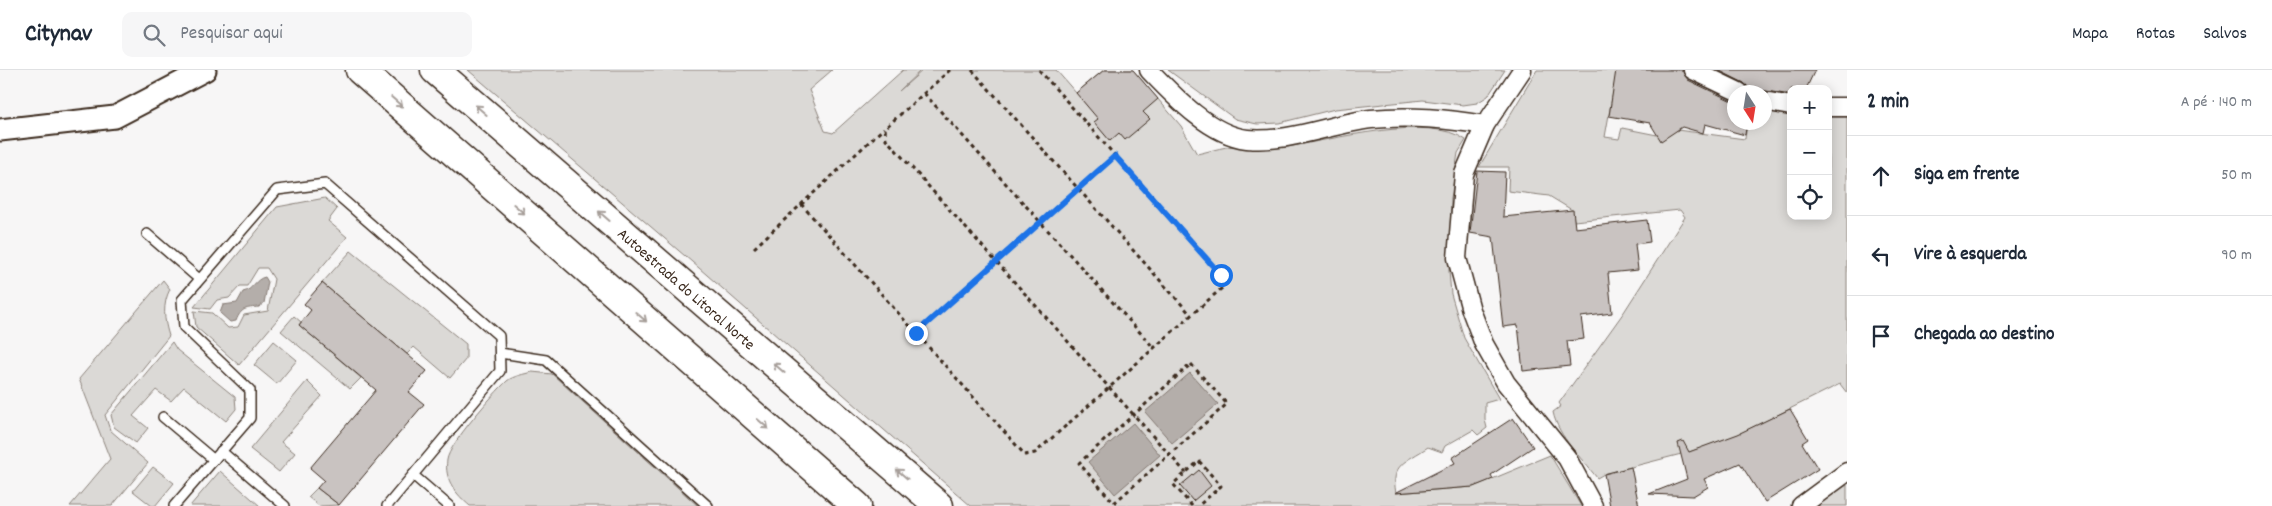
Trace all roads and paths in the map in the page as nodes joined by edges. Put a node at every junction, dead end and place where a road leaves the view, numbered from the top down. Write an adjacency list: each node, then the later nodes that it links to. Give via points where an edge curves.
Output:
1 (206, 70): 18 (street, via 115,117)
2 (360, 70): 45 (highway, one-way to 45)
3 (435, 70): 46 (highway, Autoestrada do Litoral Norte, one-way to 3)
4 (950, 70): 11 (path)
5 (972, 70): 20 (path)
6 (1039, 70): 19 (path)
7 (1149, 70): 16 (street, via 1201,117 1224,132 1246,139 1279,137 1370,119 1409,116)
8 (1522, 70): 16 (street)
9 (1693, 70): 10 (street)
10 (1727, 86)
11 (924, 93): 17 (path); 22 (path)
12 (1772, 102): 13 (street)
13 (1787, 105)
14 (1832, 107): 15 (street)
15 (1847, 107)
16 (1485, 125): 49 (street, via 1464,174 1458,226 1457,258 1470,310 1506,383 1567,458)
17 (885, 128): 21 (path); 25 (path, via 886,138)
18 (0, 130)
19 (1115, 156): 20 (path); 27 (path, via 1221,275 1222,288)
20 (1079, 188): 22 (path); 27 (path)
21 (801, 204): 24 (path); 28 (path)
22 (1040, 222): 25 (path); 29 (path)
23 (147, 234): 26 (lane)
24 (754, 248)
25 (996, 261): 28 (path); 31 (path)
26 (199, 279): 30 (lane, via 277,190 325,184 500,336); 34 (lane, via 182,300 184,327 250,390 250,418)
27 (1191, 315): 29 (path)
28 (916, 333): 31 (path, via 1025,455 1036,453)
29 (1154, 348): 31 (path)
30 (500, 353): 39 (lane, via 500,372); 44 (lane, via 546,360)
31 (1109, 387): 32 (path)
32 (1134, 414): 35 (path); 35 (path, via 1079,463 1114,503); 35 (path, via 1191,364 1227,404)
33 (163, 417): 36 (lane)
34 (221, 451): 36 (lane); 41 (lane)
35 (1170, 454): 38 (path)
36 (214, 460): 40 (lane)
37 (1847, 472): 50 (street)
38 (1186, 473): 47 (path, via 1173,484); 48 (path, via 1199,461 1221,486)
39 (412, 475): 42 (lane); 43 (lane)
40 (174, 506)
41 (285, 506)
42 (387, 506)
43 (449, 506)
44 (708, 506)
45 (857, 506)
46 (939, 506)
47 (1192, 506)
48 (1198, 506)
49 (1594, 506)
50 (1801, 506)

